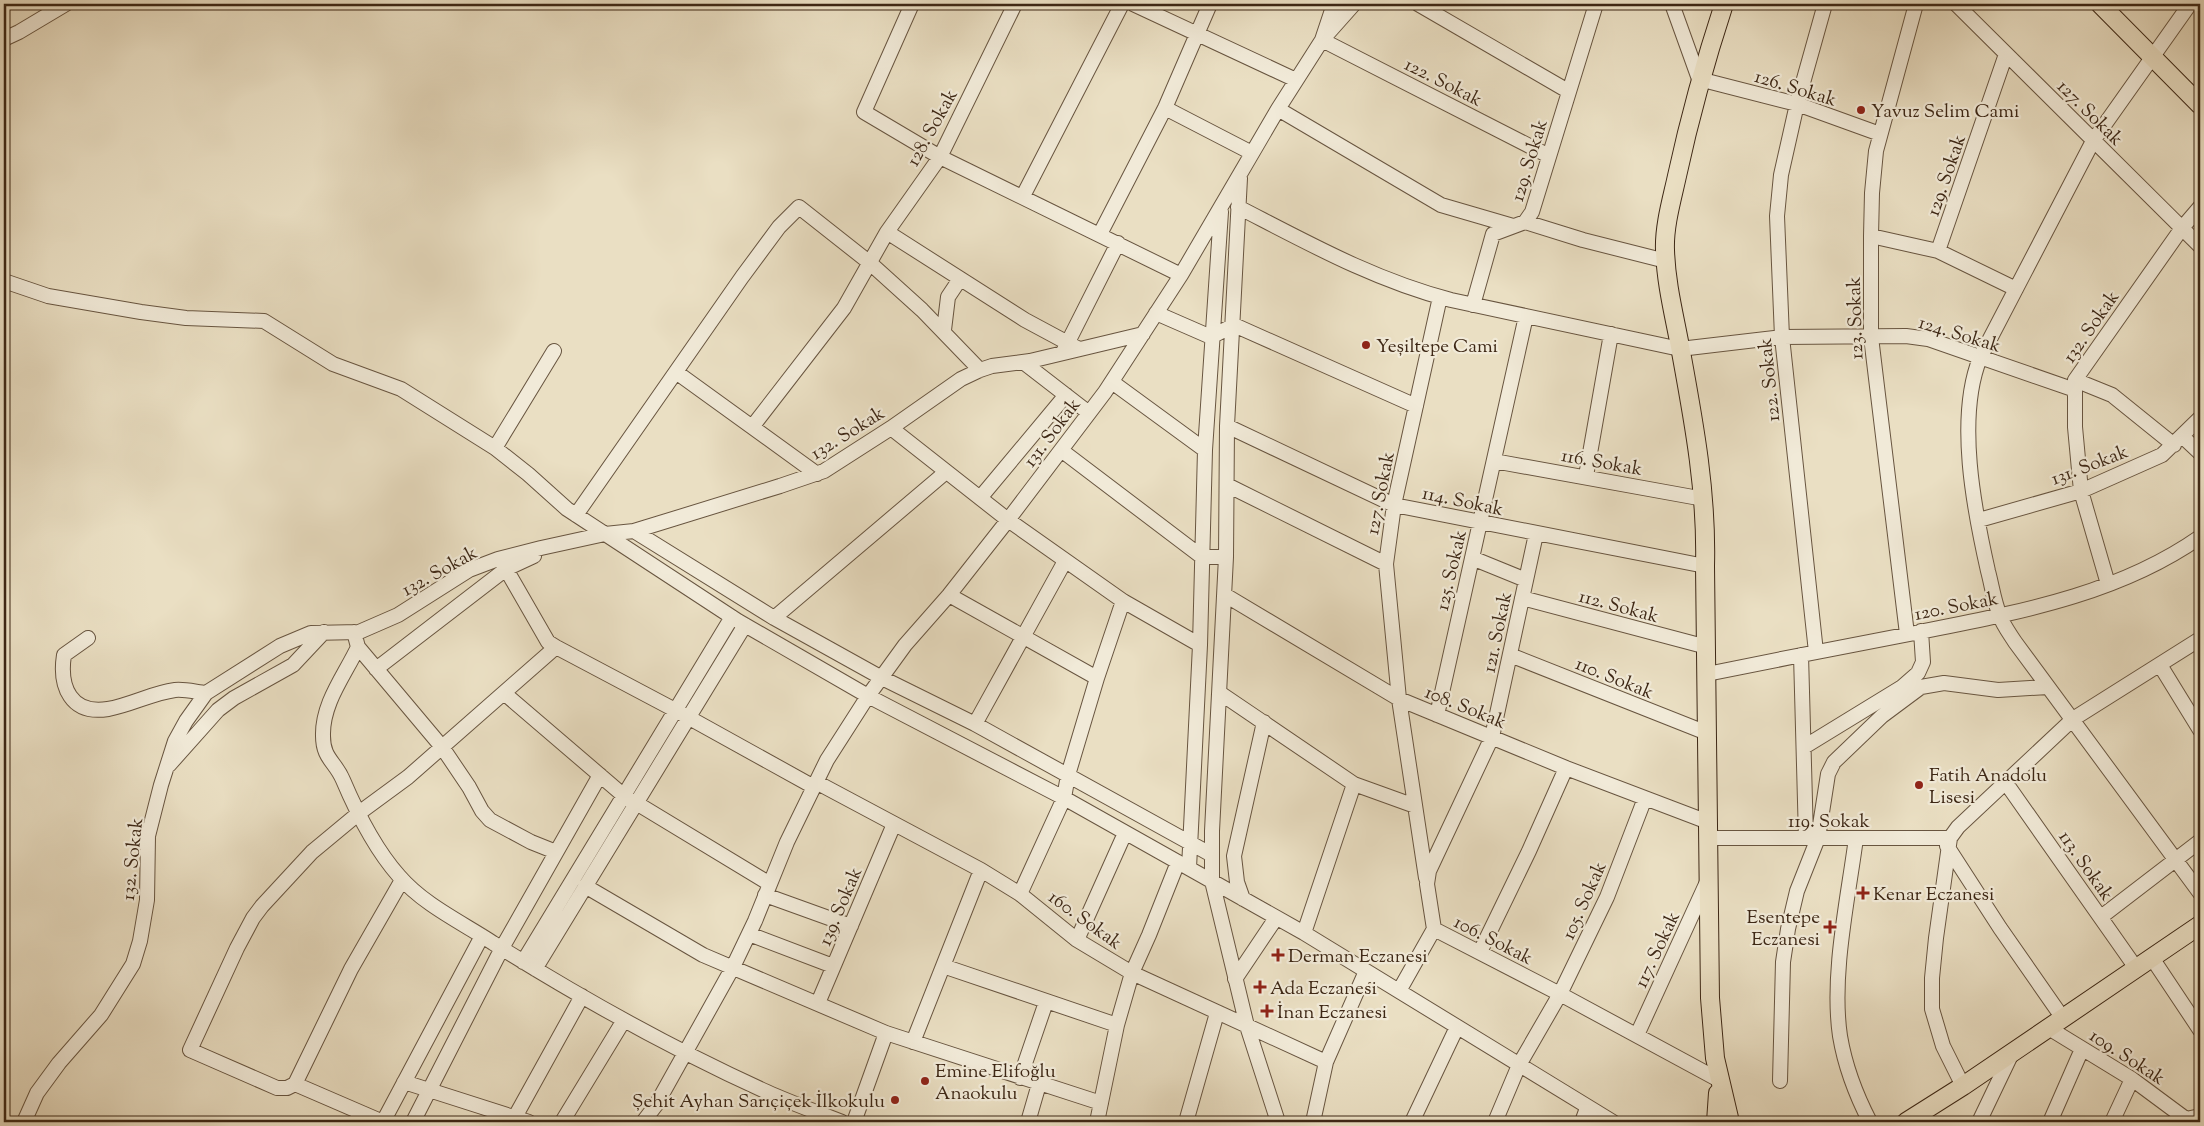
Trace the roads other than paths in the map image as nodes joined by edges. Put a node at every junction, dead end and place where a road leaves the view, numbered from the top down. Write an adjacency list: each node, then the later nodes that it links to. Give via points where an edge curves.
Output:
1 (66, 4): 18 (street)
2 (912, 4): 33 (street, via 864,112)
3 (1015, 4): 33 (street, 128. Sokak)
4 (1122, 4): 35 (street)
5 (1133, 4): 17 (street)
6 (1210, 4): 17 (street)
7 (1418, 4): 24 (street)
8 (1595, 4): 24 (street, 129. Sokak)
9 (1672, 4): 22 (street)
10 (1724, 4): 22 (main road)
11 (1826, 4): 25 (street, 122. Sokak)
12 (1916, 4): 29 (street, 123. Sokak)
13 (1956, 4): 20 (street, 127. Sokak)
14 (2100, 4): 21 (main road)
15 (2190, 4): 21 (street)
16 (1339, 6): 19 (street, 131. Sokak)
17 (1198, 34): 23 (street); 27 (street)
18 (4, 39)
19 (1322, 40): 23 (street, 131. Sokak); 32 (street, 122. Sokak)
20 (2006, 54): 30 (street, 127. Sokak); 46 (street, 129. Sokak)
21 (2152, 57): 26 (main road); 30 (street)
22 (1699, 79): 25 (street, 126. Sokak); 47 (main road, via 1671,206)
23 (1296, 80): 28 (street, 131. Sokak)
24 (1568, 91): 32 (street, 129. Sokak)
25 (1796, 104): 29 (street, 126. Sokak); 61 (street, 122. Sokak, via 1781,175 1778,216)
26 (2200, 105)
27 (1164, 108): 31 (street); 42 (street)
28 (1278, 109): 31 (street, 131. Sokak); 39 (street, via 1441,205)
29 (1880, 134): 43 (street, 123. Sokak, via 1872,193)
30 (2093, 141): 40 (street, 127. Sokak); 52 (street)
31 (1252, 153): 34 (street, 131. Sokak)
32 (1549, 156): 39 (street, 129. Sokak, via 1532,212)
33 (940, 157): 35 (street); 41 (street, 128. Sokak)
34 (1240, 174): 36 (street); 38 (street, 131. Sokak)
35 (1023, 196): 42 (street)
36 (1238, 207): 53 (street, 124. Sokak, via 1364,271); 57 (street)
37 (2200, 207): 40 (street, 132. Sokak)
38 (1221, 209): 49 (street, 131. Sokak); 63 (street)
39 (1519, 224): 47 (street); 54 (street, 129. Sokak, via 1493,234)
40 (2182, 228): 45 (street, 127. Sokak); 72 (street, 132. Sokak)
41 (887, 232): 48 (street, 128. Sokak); 50 (street)
42 (1100, 234): 44 (street)
43 (1871, 236): 46 (street); 62 (street, 123. Sokak)
44 (1118, 243): 49 (street); 64 (street)
45 (2200, 246)
46 (1938, 251): 52 (street)
47 (1666, 261): 65 (main road)
48 (870, 263): 58 (street); 70 (street, via 799,206 779,227); 78 (street, 128. Sokak, via 824,336)
49 (1181, 275): 55 (street, 131. Sokak)
50 (960, 279): 58 (street, via 948,298); 64 (street)
51 (4, 281): 81 (street, via 48,296 142,312 186,318 264,321 333,364 401,389)
52 (2016, 289): 67 (street)
53 (1440, 297): 54 (street, 124. Sokak); 74 (street, 127. Sokak)
54 (1473, 305): 56 (street, 124. Sokak)
55 (1156, 313): 59 (street, 131. Sokak); 63 (street)
56 (1526, 316): 60 (street, 124. Sokak); 85 (street, 125. Sokak)
57 (1234, 325): 63 (street); 74 (street); 77 (street)
58 (944, 330): 69 (street)
59 (1143, 334): 64 (street, 132. Sokak); 71 (street, 131. Sokak)
60 (1611, 334): 65 (street, 124. Sokak); 88 (street)
61 (1782, 337): 62 (street, 124. Sokak); 65 (street, 124. Sokak); 131 (street, 122. Sokak)
62 (1871, 337): 67 (street, 124. Sokak, via 1928,339); 123 (street, 123. Sokak)
63 (1211, 338): 83 (street)
64 (1070, 349): 68 (street, 132. Sokak)
65 (1680, 349): 92 (main road, via 1702,468)
66 (554, 352): 81 (street)
67 (1980, 358): 72 (street, 124. Sokak); 96 (street, via 1974,372 1968,422 1968,449)
68 (1022, 362): 69 (street, 132. Sokak); 73 (street)
69 (980, 370): 79 (street, 132. Sokak, via 961,379)
70 (676, 372): 78 (street); 94 (street)
71 (1112, 382): 75 (street, 131. Sokak); 83 (street)
72 (2075, 385): 80 (street, 124. Sokak, via 2112,395); 90 (street, 132. Sokak)
73 (1066, 395): 75 (street); 91 (street)
74 (1416, 406): 93 (street, 127. Sokak)
75 (1089, 413): 82 (street, 131. Sokak)
76 (2200, 418): 80 (street, 131. Sokak)
77 (1227, 426): 89 (street); 93 (street, 114. Sokak)
78 (752, 427): 87 (street)
79 (891, 428): 86 (street); 87 (street, 132. Sokak)
80 (2178, 441): 84 (street); 90 (street, 131. Sokak, via 2162,455)
81 (495, 448): 94 (street)
82 (1061, 450): 95 (street, 131. Sokak); 103 (street)
83 (1205, 450): 103 (street)
84 (2200, 453)
85 (1494, 461): 88 (street, 116. Sokak); 97 (street, 125. Sokak)
86 (946, 472): 91 (street); 118 (street)
87 (817, 474): 98 (street, 132. Sokak)
88 (1586, 476): 92 (street, 116. Sokak)
89 (1227, 485): 104 (street); 107 (street)
90 (2081, 491): 96 (street, 131. Sokak); 111 (street, 132. Sokak)
91 (980, 498): 95 (street)
92 (1704, 499): 108 (main road)
93 (1394, 505): 97 (street, 114. Sokak); 107 (street, 127. Sokak)
94 (576, 515): 99 (street)
95 (1008, 520): 106 (street); 113 (street, 131. Sokak)
96 (1978, 520): 116 (street)
97 (1480, 523): 100 (street, 114. Sokak); 105 (street, 125. Sokak)
98 (634, 531): 99 (street, 132. Sokak); 118 (street)
99 (605, 534): 102 (street, 132. Sokak); 117 (street)
100 (1536, 534): 108 (street, 114. Sokak); 110 (street, 121. Sokak)
101 (2200, 538): 111 (street, 120. Sokak)
102 (580, 540): 109 (street); 122 (street, 132. Sokak, via 498,559 469,570 398,615)
103 (1202, 557): 104 (street); 127 (street)
104 (1226, 557): 112 (street)
105 (1472, 558): 110 (street); 146 (street, 125. Sokak)
106 (1066, 561): 115 (street); 125 (street)
107 (1386, 564): 144 (street, 127. Sokak)
108 (1705, 566): 130 (main road)
109 (506, 569): 129 (street, via 548,642); 135 (street)
110 (1526, 580): 114 (street, 121. Sokak)
111 (2108, 584): 116 (street, 120. Sokak, via 2065,600)
112 (1224, 594): 142 (street); 144 (street, 108. Sokak)
113 (948, 595): 125 (street); 137 (street, 131. Sokak, via 905,645)
114 (1522, 598): 130 (street, 112. Sokak); 132 (street, 121. Sokak)
115 (1123, 601): 127 (street); 138 (street)
116 (2000, 616): 120 (street, 120. Sokak); 139 (street)
117 (732, 617): 119 (street); 145 (street)
118 (774, 618): 137 (street)
119 (745, 625): 143 (street); 147 (street)
120 (1921, 631): 123 (street, 120. Sokak); 155 (street, via 1923,662 1918,673 1902,687)
121 (324, 632): 122 (street, 132. Sokak); 140 (street, 132. Sokak, via 311,633 280,646); 157 (street, via 293,665 218,710)
122 (354, 632): 128 (street)
123 (1907, 634): 131 (street, 120. Sokak)
124 (88, 638): 140 (street, via 64,655 61,672 73,701 90,708 108,709 177,690)
125 (1023, 638): 138 (street); 150 (street)
126 (2200, 639): 134 (street)
127 (1200, 645): 176 (street)
128 (358, 647): 135 (street); 168 (street, via 333,694 322,734 328,759 340,772)
129 (556, 647): 141 (street); 145 (street, 160. Sokak)
130 (1707, 647): 136 (main road)
131 (1816, 652): 133 (street, 120. Sokak)
132 (1510, 655): 152 (street, 110. Sokak); 153 (street, 121. Sokak)
133 (1801, 655): 136 (street, 120. Sokak); 155 (street)
134 (2160, 665): 148 (street); 151 (street)
135 (376, 669): 154 (street)
136 (1707, 674): 152 (main road)
137 (882, 678): 143 (street, 131. Sokak); 150 (street)
138 (1097, 678): 159 (street)
139 (2048, 687): 148 (street); 172 (street, via 1998,690 1944,683 1921,686 1834,762)
140 (206, 693): 157 (street, 132. Sokak, via 179,734)
141 (504, 693): 154 (street); 158 (street)
142 (1220, 693): 149 (street); 178 (street)
143 (868, 696): 162 (street, 131. Sokak); 164 (street)
144 (1399, 699): 146 (street, 108. Sokak); 167 (street, 127. Sokak)
145 (675, 710): 147 (street, 160. Sokak); 163 (street)
146 (1437, 715): 153 (street, 108. Sokak)
147 (688, 717): 162 (street, 160. Sokak); 166 (street)
148 (2073, 719): 160 (street); 179 (street)
149 (1264, 722): 161 (street); 190 (street, via 1234,856)
150 (975, 724): 159 (street)
151 (2200, 730)
152 (1707, 733): 170 (main road)
153 (1492, 737): 156 (street, 108. Sokak); 185 (street, 106. Sokak, via 1429,871)
154 (442, 747): 168 (street); 177 (street, via 490,820)
155 (1804, 747): 172 (street)
156 (1566, 768): 165 (street, 108. Sokak); 201 (street, via 1530,851)
157 (165, 772): 246 (street, 132. Sokak, via 148,836 147,900 133,964 101,1015 37,1093)
158 (600, 775): 163 (street); 177 (street)
159 (1068, 775): 164 (street); 176 (street)
160 (2006, 783): 175 (street, via 1958,827); 191 (street, 113. Sokak)
161 (1354, 784): 167 (street); 197 (street)
162 (815, 785): 169 (street, 160. Sokak); 187 (street, 131. Sokak)
163 (623, 795): 166 (street); 203 (street)
164 (1064, 798): 171 (street); 188 (street)
165 (1645, 798): 170 (street, 108. Sokak); 212 (street, 105. Sokak, via 1607,897)
166 (636, 802): 186 (street); 187 (street)
167 (1415, 806): 185 (street, 127. Sokak)
168 (359, 813): 183 (street); 237 (street, via 312,852 253,918 190,1050 277,1088)
169 (894, 824): 181 (street, 160. Sokak); 194 (street, 139. Sokak)
170 (1708, 830): 172 (street, 119. Sokak); 182 (main road)
171 (1125, 833): 180 (street); 199 (street)
172 (1812, 838): 173 (street, 119. Sokak); 235 (street, via 1788,929)
173 (1856, 838): 175 (street, 119. Sokak); 265 (street, via 1843,933 1838,1013 1848,1069)
174 (2200, 841): 179 (street)
175 (1949, 842): 217 (street, via 2000,928); 239 (street, via 1936,938 1932,1008 1943,1046)
176 (1190, 843): 178 (street); 180 (street)
177 (556, 852): 200 (street)
178 (1212, 855): 184 (street)
179 (2175, 859): 189 (street); 191 (street)
180 (1183, 865): 184 (street); 209 (street)
181 (982, 870): 188 (street, 160. Sokak); 205 (street)
182 (1709, 879): 225 (street, 117. Sokak); 234 (main road, via 1710,998)
183 (402, 880): 198 (street, via 443,912); 237 (street, via 351,969)
184 (1212, 881): 190 (street); 210 (street)
185 (1427, 884): 195 (street, 106. Sokak)
186 (585, 886): 203 (street); 206 (street, via 703,955)
187 (768, 890): 194 (street); 196 (street, 131. Sokak)
188 (1020, 894): 199 (street, 160. Sokak)
189 (2200, 894)
190 (1243, 899): 192 (street)
191 (2100, 917): 207 (street, 113. Sokak)
192 (1276, 918): 197 (street); 210 (street)
193 (2200, 925): 202 (main road)
194 (850, 926): 204 (street, 139. Sokak)
195 (1434, 929): 201 (street, 106. Sokak); 211 (street)
196 (749, 934): 204 (street); 206 (street, 131. Sokak)
197 (1304, 934): 208 (street)
198 (482, 936): 200 (street); 236 (street)
199 (1076, 940): 209 (street, 160. Sokak)
200 (502, 948): 203 (street); 240 (street)
201 (1480, 952): 212 (street, 106. Sokak)
202 (2152, 958): 207 (main road); 223 (street)
203 (529, 966): 213 (street)
204 (834, 966): 214 (street, 139. Sokak)
205 (943, 966): 215 (street); 226 (street)
206 (733, 967): 214 (street); 229 (street, 131. Sokak)
207 (2136, 968): 217 (main road)
208 (1366, 971): 211 (street); 230 (street)
209 (1132, 973): 216 (street, 160. Sokak); 219 (street)
210 (1235, 979): 220 (street)
211 (1399, 991): 221 (street)
212 (1560, 994): 225 (street, 106. Sokak); 231 (street, 105. Sokak)
213 (582, 996): 218 (street); 243 (street)
214 (818, 1002): 224 (street)
215 (1046, 1002): 219 (street); 232 (street)
216 (1217, 1013): 220 (street, 160. Sokak); 256 (street)
217 (2062, 1018): 222 (main road)
218 (624, 1020): 229 (street); 250 (street)
219 (1117, 1025): 241 (street)
220 (1247, 1026): 230 (street, 160. Sokak); 257 (street)
221 (1457, 1027): 231 (street); 259 (street)
222 (2047, 1028): 227 (street, 109. Sokak); 228 (main road)
223 (2200, 1030)
224 (886, 1033): 226 (street); 253 (street)
225 (1637, 1035): 234 (street, 106. Sokak)
226 (913, 1042): 232 (street)
227 (2082, 1049): 233 (street, 109. Sokak); 268 (street)
228 (2014, 1051): 239 (main road); 267 (street)
229 (686, 1053): 251 (street, 131. Sokak); 252 (street, via 768,1093)
230 (1326, 1062): 258 (street)
231 (1519, 1064): 242 (street); 260 (street, 105. Sokak)
232 (1020, 1078): 238 (street)
233 (2132, 1079): 245 (street, 109. Sokak); 269 (street)
234 (1719, 1080): 263 (main road); 264 (main road)
235 (1780, 1081)
236 (404, 1082): 240 (street); 247 (street)
237 (295, 1084): 247 (street)
238 (1038, 1084): 241 (street); 254 (street)
239 (1963, 1086): 266 (main road)
240 (429, 1090): 243 (street); 248 (street)
241 (1101, 1103): 255 (street)
242 (1587, 1108): 261 (street); 262 (street)
243 (515, 1116): 249 (street)
244 (2200, 1116): 245 (street)
245 (2185, 1121)
246 (24, 1122)
247 (383, 1122)
248 (413, 1122)
249 (529, 1122)
250 (562, 1122)
251 (643, 1122)
252 (842, 1122)
253 (854, 1122)
254 (1028, 1122)
255 (1097, 1122)
256 (1186, 1122)
257 (1278, 1122)
258 (1313, 1122)
259 (1412, 1122)
260 (1495, 1122)
261 (1582, 1122)
262 (1613, 1122)
263 (1716, 1122)
264 (1730, 1122)
265 (1870, 1122)
266 (1906, 1122)
267 (1979, 1122)
268 (2050, 1122)
269 (2112, 1122)

